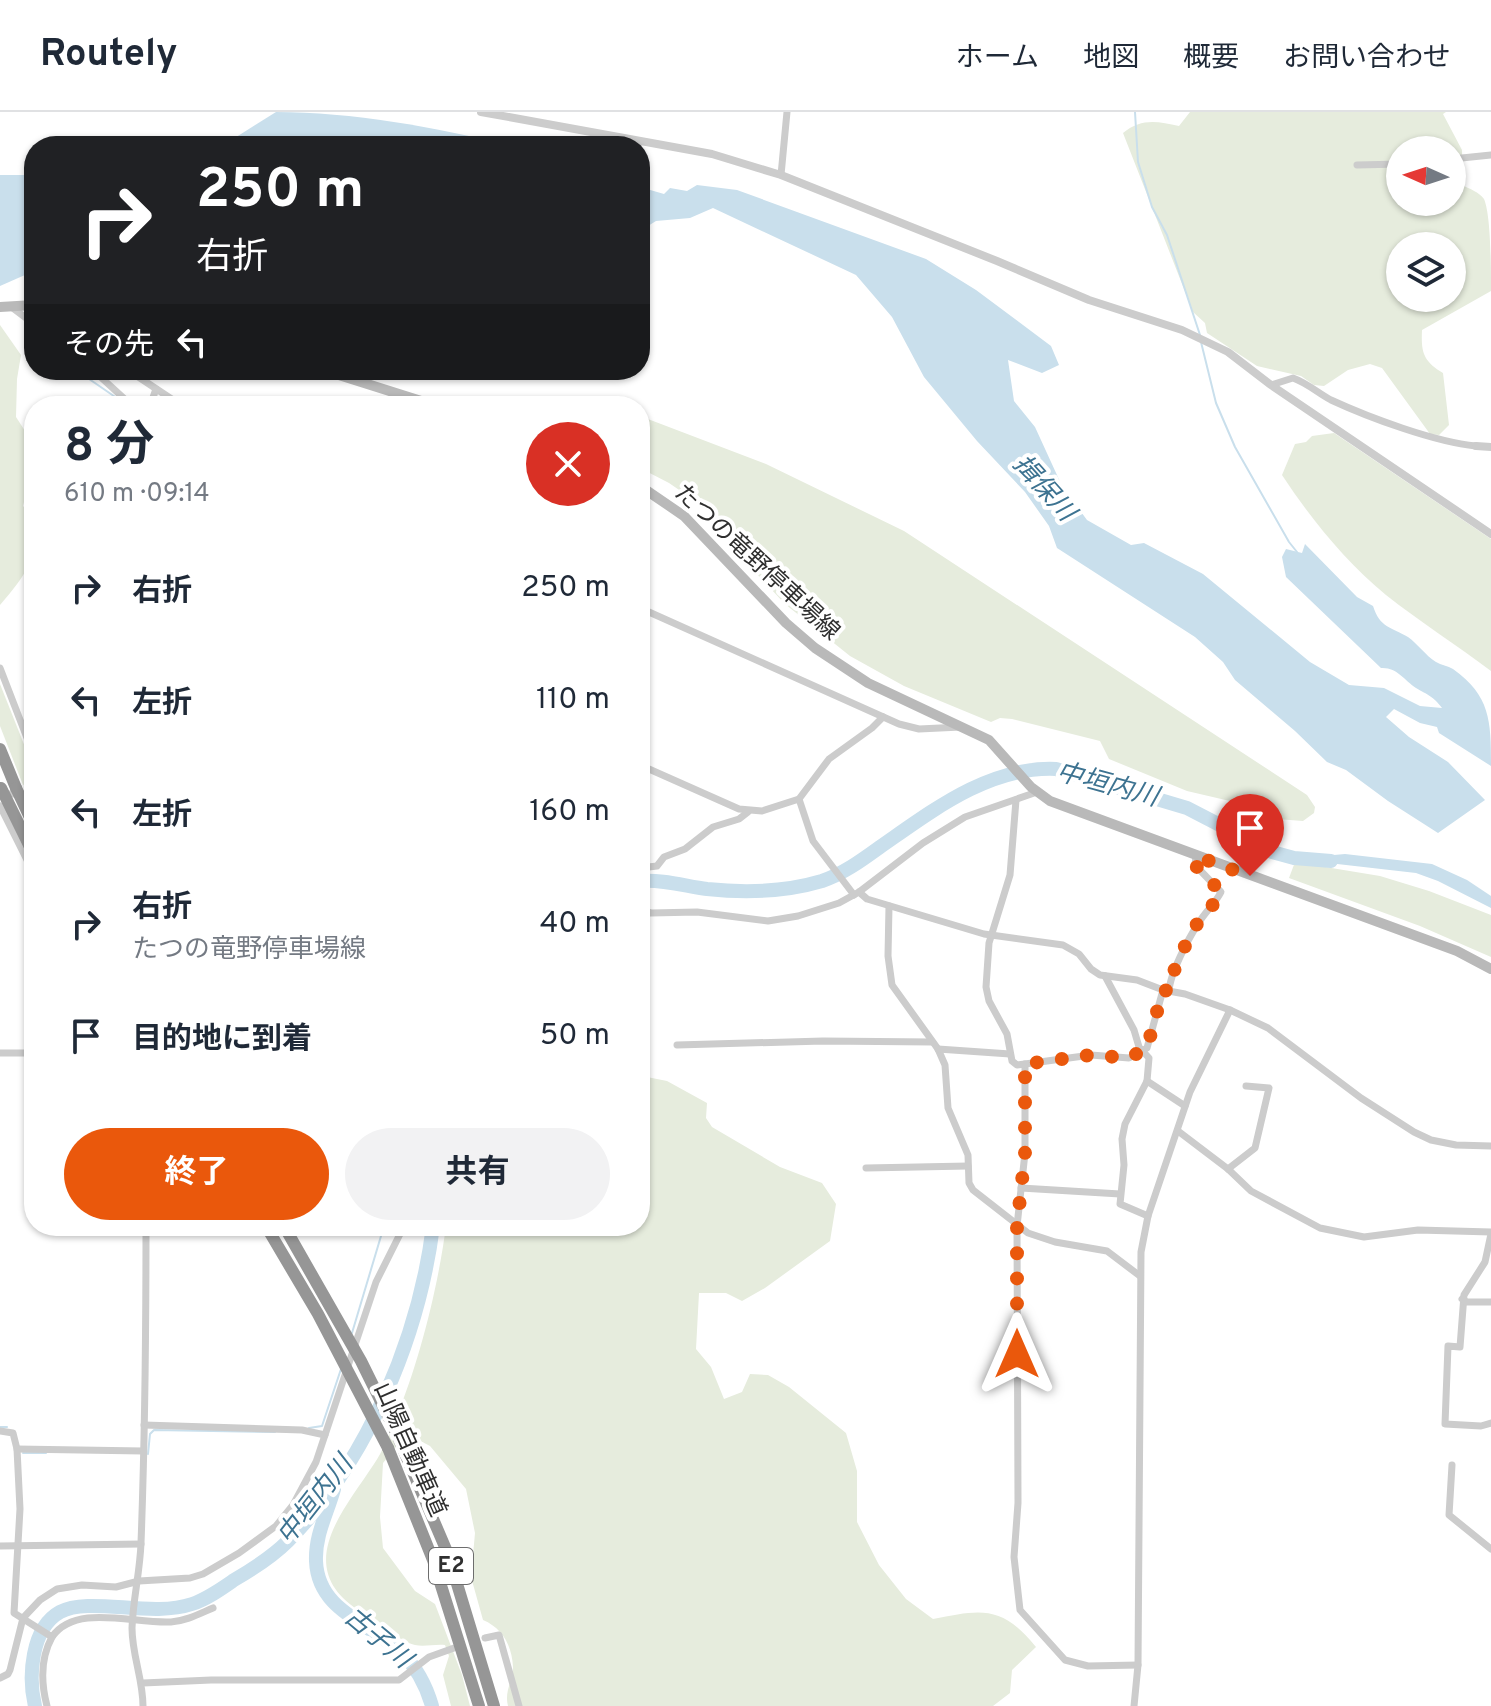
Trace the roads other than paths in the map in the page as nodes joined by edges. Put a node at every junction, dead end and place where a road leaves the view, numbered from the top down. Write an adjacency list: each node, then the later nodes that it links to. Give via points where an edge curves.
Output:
1 (481, 112): 3 (street)
2 (787, 112): 9 (street)
3 (613, 136)
4 (650, 143): 9 (street)
5 (1491, 155): 6 (street)
6 (1466, 158)
7 (1386, 164): 8 (street)
8 (1357, 165)
9 (781, 175): 15 (street, via 1089,300 1182,330 1228,352)
10 (5, 306): 11 (street)
11 (24, 318)
12 (104, 380): 17 (street)
13 (143, 380): 16 (street)
14 (355, 380): 20 (main road)
15 (1271, 385): 21 (street, via 1293,378 1329,399 1400,426 1452,444); 24 (street)
16 (156, 389): 18 (street); 19 (street)
17 (121, 396)
18 (154, 396)
19 (167, 396)
20 (405, 396)
21 (1476, 446): 22 (street)
22 (1491, 447)
23 (650, 493): 28 (main road, たつの竜野停車場線, via 684,516 786,623 839,666)
24 (1491, 534)
25 (650, 612): 27 (street)
26 (0, 668): 29 (street)
27 (883, 717): 28 (street, via 919,729); 35 (street, via 829,759)
28 (963, 727): 33 (main road, たつの竜野停車場線, via 989,740)
29 (24, 730)
30 (0, 749): 37 (highway, bridge)
31 (650, 769): 39 (street)
32 (0, 789): 34 (street); 42 (highway, bridge)
33 (1034, 790): 36 (street); 44 (main road, たつの竜野停車場線, via 1077,813)
34 (24, 793)
35 (799, 799): 39 (street); 46 (street, via 825,859)
36 (1016, 800): 46 (street, via 947,826); 49 (street, via 1010,875)
37 (24, 805)
38 (0, 806): 41 (street)
39 (748, 812): 45 (street)
40 (24, 817): 41 (street)
41 (13, 833): 43 (street)
42 (24, 836)
43 (24, 854)
44 (1196, 856): 50 (main road, たつの竜野停車場線, via 1457,951); 52 (street, via 1195,865 1221,892 1198,922)
45 (650, 867)
46 (855, 893): 47 (street); 48 (street, via 798,916 768,921 697,912)
47 (889, 906): 49 (street); 54 (street, via 892,985)
48 (650, 913)
49 (991, 936): 51 (street, via 1063,945); 60 (street, via 986,987)
50 (1491, 969)
51 (1105, 976): 52 (street); 57 (street)
52 (1166, 990): 53 (street); 57 (street)
53 (1230, 1010): 64 (street); 66 (street, via 1268,1028 1414,1132 1456,1145)
54 (932, 1042): 55 (street); 56 (street)
55 (677, 1045)
56 (938, 1049): 60 (street); 67 (street, via 945,1065 948,1108)
57 (1142, 1050): 61 (street, via 1129,1058 1091,1055); 62 (street, via 1149,1058)
58 (0, 1053): 59 (street)
59 (24, 1053)
60 (1010, 1054): 61 (street, via 1017,1065)
61 (1025, 1064): 70 (street)
62 (1147, 1081): 64 (street); 71 (street, via 1125,1124)
63 (1246, 1086): 69 (street, via 1269,1088 1266,1108 1255,1148)
64 (1185, 1106): 65 (street)
65 (1178, 1131): 69 (street); 72 (street)
66 (1491, 1146)
67 (968, 1166): 68 (street); 73 (street, via 973,1190)
68 (866, 1168)
69 (1228, 1169): 74 (street, via 1273,1205 1337,1233)
70 (1021, 1188): 71 (street); 73 (street)
71 (1120, 1194): 72 (street, via 1120,1204)
72 (1148, 1216): 79 (street)
73 (1017, 1226): 79 (street, via 1055,1242 1107,1251); 100 (street, via 1014,1557 1020,1610 1065,1660 1088,1666)
74 (1491, 1233): 80 (street, via 1485,1262)
75 (146, 1236): 83 (street)
76 (272, 1236): 105 (highway, 山陽自動車道 / E2, bridge, via 388,1448 433,1560)
77 (290, 1236): 106 (highway, 山陽自動車道 / E2, bridge, via 395,1430 448,1554)
78 (399, 1236): 85 (street, via 376,1282)
79 (1140, 1276): 100 (street)
80 (1462, 1299): 81 (street); 82 (street, via 1460,1347 1448,1346 1445,1424)
81 (1491, 1302)
82 (1491, 1423)
83 (144, 1425): 85 (street); 87 (street)
84 (0, 1431): 86 (street, via 13,1433)
85 (325, 1435): 93 (street, via 308,1478 276,1526 203,1574)
86 (17, 1449): 87 (street); 91 (street)
87 (143, 1451): 89 (street)
88 (1452, 1465): 92 (street, via 1449,1515)
89 (141, 1544): 91 (street); 93 (street)
90 (0, 1546): 91 (street)
91 (19, 1546): 95 (street, via 14,1613)
92 (1491, 1549)
93 (138, 1584): 95 (street, via 57,1589); 96 (street)
94 (213, 1608): 96 (street, via 184,1620)
95 (25, 1619): 97 (street); 101 (street, via 10,1670)
96 (133, 1619): 97 (street, via 75,1619); 102 (street)
97 (51, 1637): 103 (street, via 44,1658)
98 (485, 1638): 107 (street, via 499,1635)
99 (454, 1648): 102 (street, via 399,1680)
100 (1138, 1665): 108 (street)
101 (0, 1678)
102 (143, 1683): 104 (street)
103 (47, 1706)
104 (143, 1706)
105 (479, 1706)
106 (494, 1706)
107 (519, 1706)
108 (1134, 1706)

